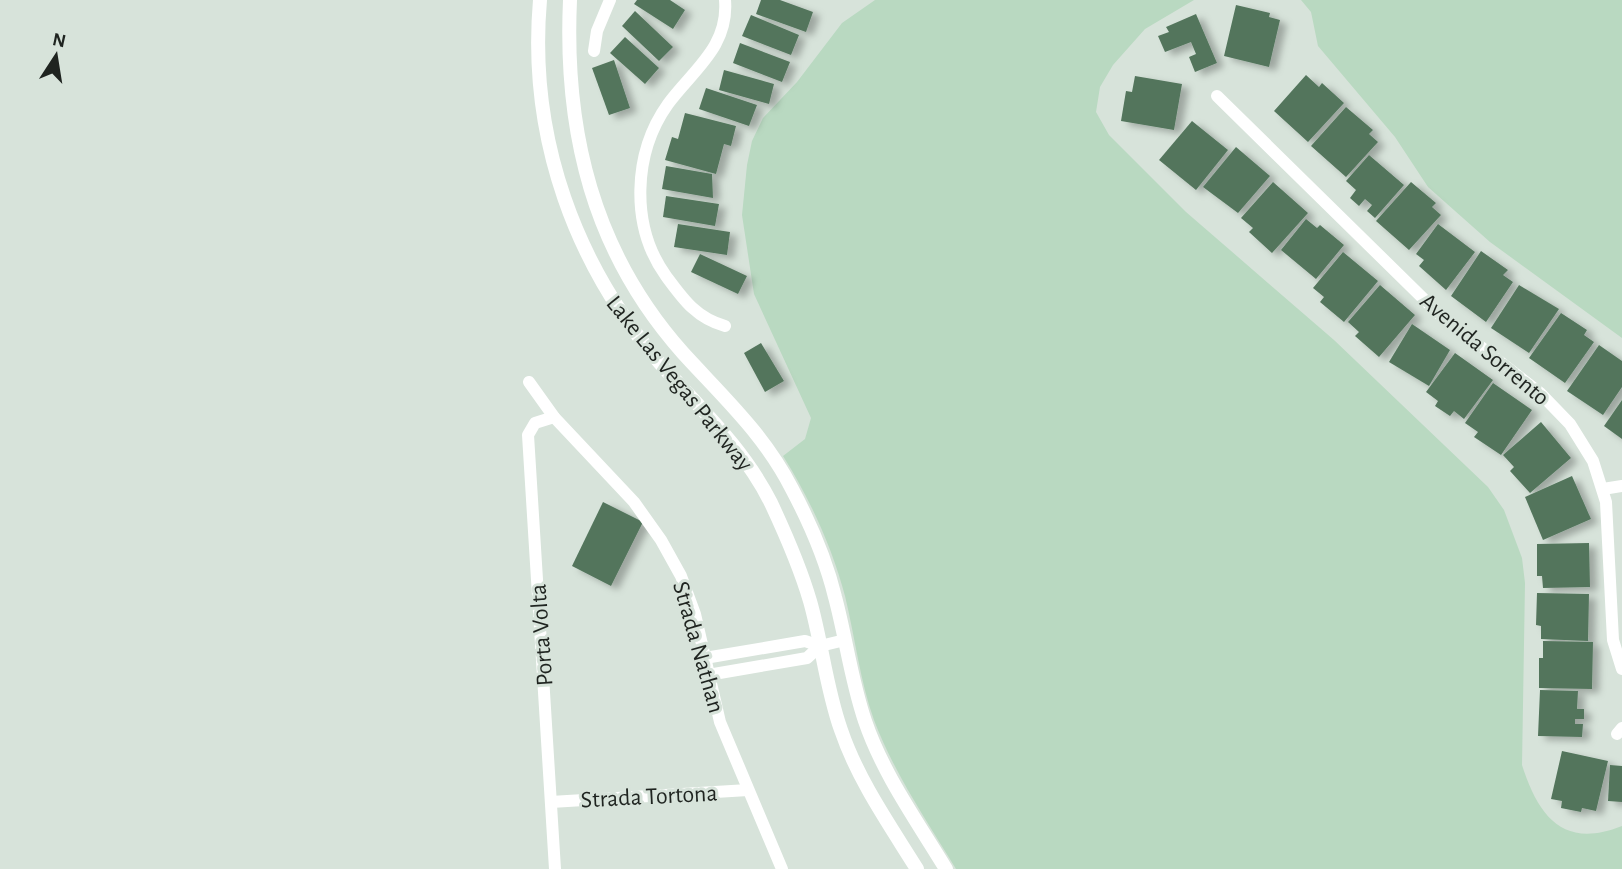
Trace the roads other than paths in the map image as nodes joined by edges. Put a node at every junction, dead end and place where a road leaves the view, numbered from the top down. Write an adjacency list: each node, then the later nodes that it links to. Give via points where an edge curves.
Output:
1 (540, 0): 13 (street, Lake Las Vegas Parkway, via 539,82 546,135 578,237 632,329 731,441 769,499 793,549)
2 (570, 0): 12 (street, Lake Las Vegas Parkway, via 571,108 599,214 621,263 650,310 760,437 792,487 817,540)
3 (610, 0): 5 (street)
4 (725, 0): 7 (street, via 723,25 713,52 667,106 654,129 640,187 648,239 662,270 691,308)
5 (594, 51)
6 (1217, 96): 11 (street, Avenida Sorrento, via 1440,315 1556,408 1583,442)
7 (725, 326)
8 (529, 382): 9 (street, Strada Nathan)
9 (554, 418): 14 (street, Strada Nathan, via 634,502 662,540 681,576); 18 (street, Porta Volta, via 535,423 528,435)
10 (1622, 486): 11 (street)
11 (1603, 489): 15 (street, Avenida Sorrento, via 1610,524 1613,640)
12 (845, 640): 13 (street); 22 (street, Lake Las Vegas Parkway, via 856,691 878,752)
13 (820, 646): 14 (street, via 805,640); 16 (street, via 807,658); 21 (street, Lake Las Vegas Parkway, via 831,697 855,763)
14 (705, 658): 16 (street, Strada Nathan)
15 (1622, 669)
16 (708, 675): 17 (street, Strada Nathan, via 720,722)
17 (748, 790): 18 (street, Strada Tortona); 20 (street, Strada Nathan)
18 (551, 802): 19 (street, Porta Volta)
19 (555, 869)
20 (782, 869)
21 (917, 869)
22 (946, 869)

